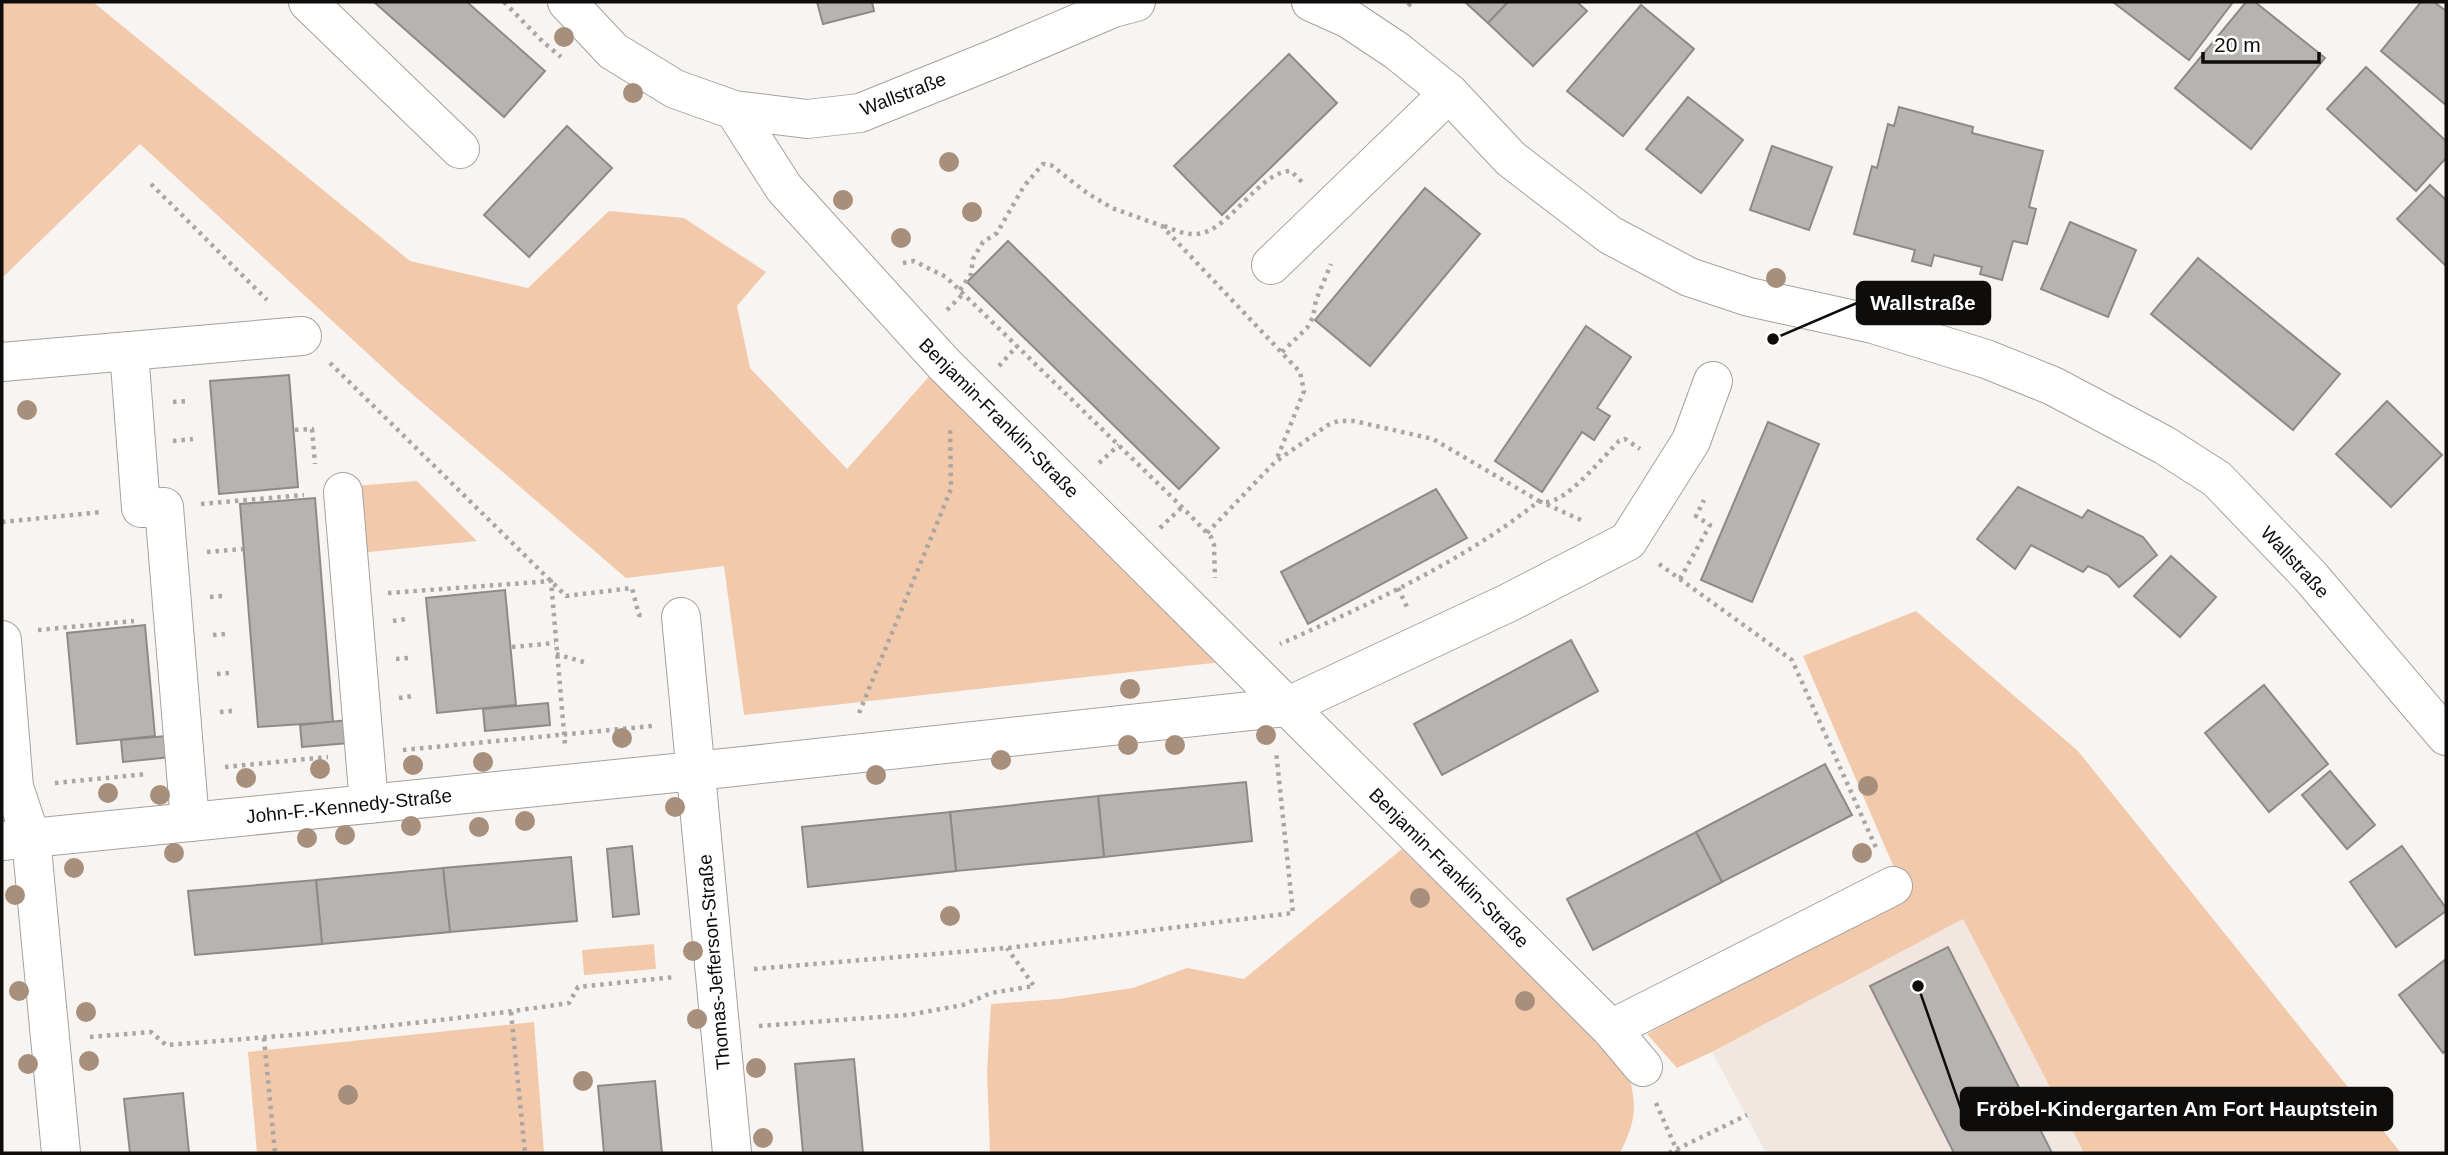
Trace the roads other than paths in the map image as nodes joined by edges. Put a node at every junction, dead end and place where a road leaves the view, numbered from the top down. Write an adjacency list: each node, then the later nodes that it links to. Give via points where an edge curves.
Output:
1 (308, 2): 7 (street)
2 (567, 2): 6 (street, Wallstraße, via 613,51 675,89)
3 (1136, 2): 6 (street, Wallstraße, via 860,113 807,119)
4 (1311, 2): 5 (street, Wallstraße, via 1349,19)
5 (1449, 93): 8 (street); 17 (street, Wallstraße, via 1511,159 1610,235 1689,277 1749,297 1873,324 1986,359 2053,386 2164,444 2217,479 2310,576)
6 (734, 110): 16 (street, Benjamin-Franklin-Straße, via 785,188 943,363)
7 (460, 149)
8 (1271, 265)
9 (302, 336): 10 (street)
10 (129, 351): 11 (street); 20 (street, via 173,618)
11 (2, 362)
12 (1713, 381): 16 (street, via 1691,441 1628,541)
13 (343, 492): 19 (street)
14 (681, 617): 18 (street, Thomas-Jefferson-Straße)
15 (15, 635): 21 (street)
16 (1286, 707): 18 (street); 23 (street, Benjamin-Franklin-Straße)
17 (2446, 736)
18 (696, 771): 19 (street, John-F.-Kennedy-Straße); 26 (street, Thomas-Jefferson-Straße)
19 (369, 804): 20 (street, John-F.-Kennedy-Straße)
20 (190, 822): 21 (street, John-F.-Kennedy-Straße)
21 (16, 840): 25 (street, via 50,1040)
22 (1893, 886): 23 (street)
23 (1611, 1029): 24 (street, Benjamin-Franklin-Straße)
24 (1643, 1067)
25 (61, 1153)
26 (732, 1153)

